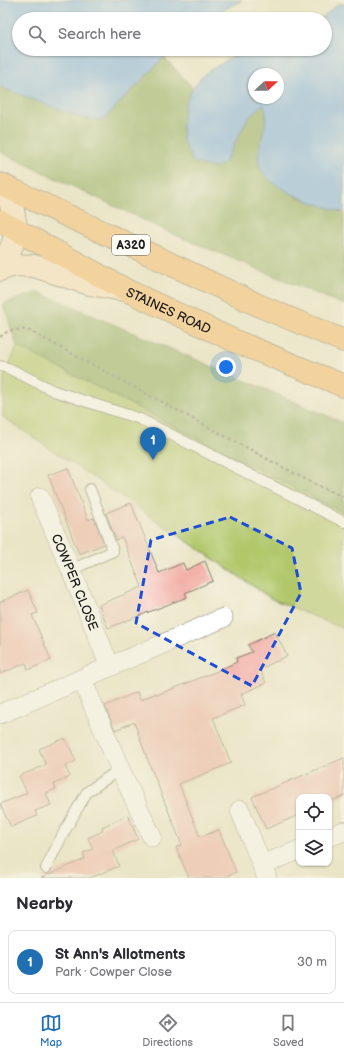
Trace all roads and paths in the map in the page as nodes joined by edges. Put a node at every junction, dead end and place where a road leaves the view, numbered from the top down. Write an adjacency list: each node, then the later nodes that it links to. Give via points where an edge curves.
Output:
1 (1, 184): 2 (main road, via 15,214); 7 (main road, A320, via 260,306)
2 (8, 225): 3 (main road, via 12,247); 5 (main road, STAINES ROAD)
3 (0, 267)
4 (0, 270): 5 (main road, via 14,265 34,266 90,284)
5 (128, 291): 9 (main road, STAINES ROAD, via 235,341)
6 (0, 337): 11 (path, via 15,329 28,330 314,484)
7 (344, 341)
8 (0, 366): 13 (lane, via 54,391 140,418)
9 (344, 386)
10 (90, 489): 14 (lane, via 113,551)
11 (344, 496)
12 (40, 497): 14 (street, COWPER CLOSE)
13 (344, 522)
14 (71, 570): 16 (street, COWPER CLOSE)
15 (223, 618): 16 (street)
16 (110, 667): 17 (street)
17 (82, 679): 18 (street); 19 (street)
18 (0, 714)
19 (120, 769): 22 (street); 25 (lane, via 87,792 62,834)
20 (240, 810): 26 (street)
21 (344, 831): 23 (street)
22 (152, 837)
23 (332, 837)
24 (296, 852): 26 (street)
25 (46, 868)
26 (265, 872)

